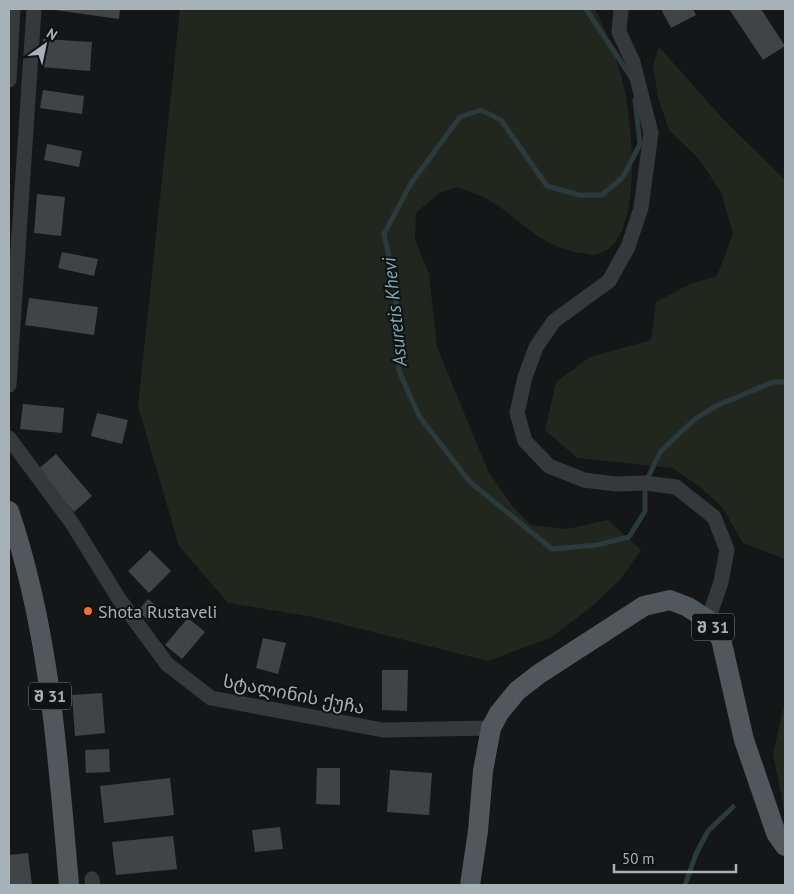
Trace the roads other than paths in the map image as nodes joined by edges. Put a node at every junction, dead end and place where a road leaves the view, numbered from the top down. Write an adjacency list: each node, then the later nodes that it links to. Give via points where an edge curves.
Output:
1 (13, 9): 4 (street)
2 (34, 9): 5 (street)
3 (621, 9): 8 (street, via 618,32 633,62 651,132 641,208 628,247 609,281 554,321 536,347 517,413 525,442 549,466 584,480 676,487 714,517 726,550 721,582)
4 (9, 80)
5 (9, 385)
6 (9, 438): 9 (street, სტალინის ქუჩა, via 72,522 119,599 167,664 212,698 383,730)
7 (9, 511): 11 (main road, შ 31, via 24,554 46,666 59,764)
8 (708, 620): 9 (main road, შ 31, via 688,606 670,600 644,606 524,686 499,713); 10 (main road, შ 31, via 720,639 759,789 776,833)
9 (491, 728): 12 (main road, შ 31)
10 (785, 846)
11 (68, 885)
12 (470, 885)

